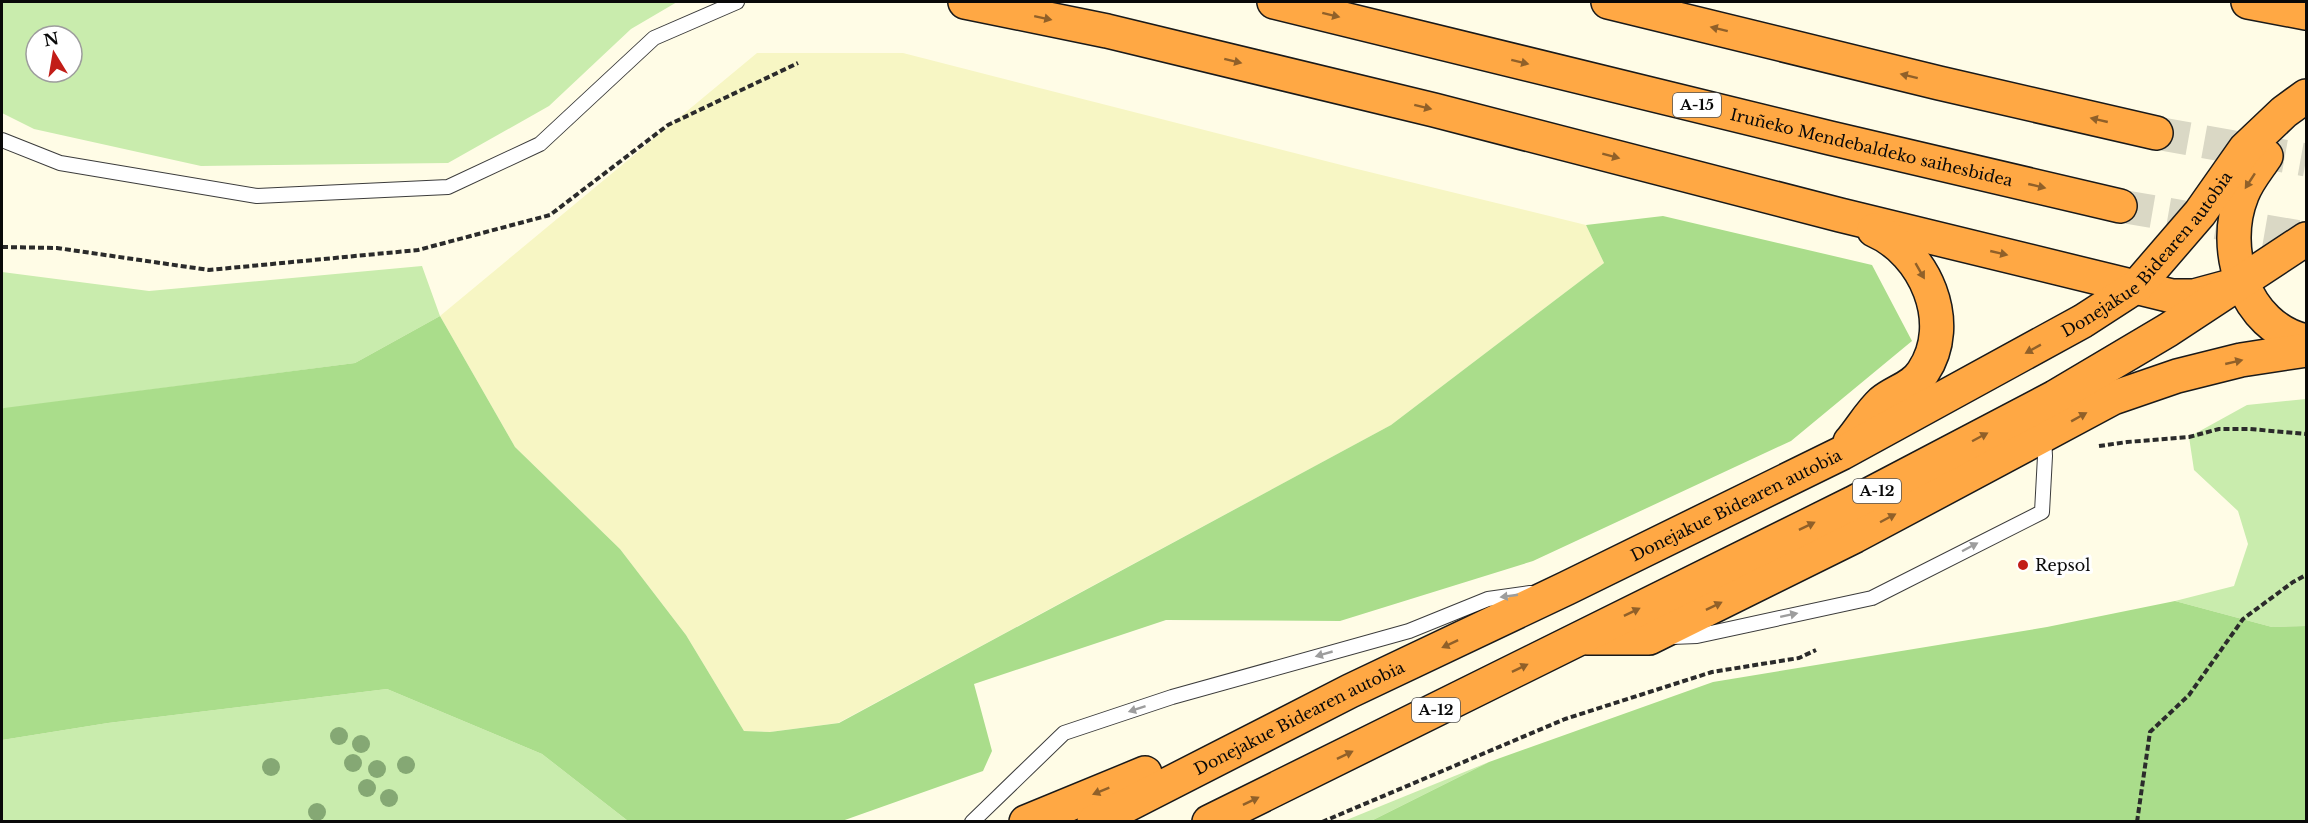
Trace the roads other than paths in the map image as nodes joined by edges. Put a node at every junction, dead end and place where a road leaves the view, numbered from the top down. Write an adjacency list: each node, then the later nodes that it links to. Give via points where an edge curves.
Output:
1 (736, 2): 10 (lane, via 654,38 540,144 448,187 257,196 60,163)
2 (965, 2): 12 (highway, one-way to 12, via 1107,31 1434,110)
3 (1274, 2): 11 (highway, Iruñeko Mendebaldeko saihesbidea / A-15, one-way to 11)
4 (1608, 2): 9 (highway, one-way to 4)
5 (2257, 3): 6 (highway); 7 (highway, via 2288,20)
6 (2307, 13)
7 (2307, 39)
8 (2307, 97): 16 (highway, one-way to 16, via 2242,193 2233,242); 17 (highway, Donejakue Bidearen autobia, via 2284,112 2245,149 2200,213)
9 (2156, 133)
10 (2, 140)
11 (2120, 206)
12 (1840, 215): 17 (highway, one-way to 17); 21 (highway, one-way to 21, via 1888,236 1906,250 1930,290 1936,324 1935,344 1922,374 1883,402)
13 (2307, 225): 15 (highway)
14 (2307, 239): 15 (highway, A-12)
15 (2280, 257): 16 (highway, A-12)
16 (2242, 283): 17 (highway, via 2194,296 2172,296); 18 (highway, via 2246,295 2263,315 2280,329); 23 (highway, A-12, one-way to 16, via 1853,503 2055,397)
17 (2137, 286): 21 (highway, Donejakue Bidearen autobia, one-way to 21, via 2083,321)
18 (2307, 340)
19 (2307, 350): 20 (highway, one-way to 19, via 2113,398 2241,360)
20 (2045, 446): 24 (highway, one-way to 20); 24 (lane, one-way to 20, via 1697,636 1872,598 2042,512)
21 (1842, 453): 22 (highway, Donejakue Bidearen autobia)
22 (1567, 588): 25 (highway, Donejakue Bidearen autobia, one-way to 25); 26 (lane, one-way to 26, via 1488,599 1408,631 1172,697 1064,733)
23 (1579, 638): 24 (highway); 29 (highway, A-12, one-way to 23)
24 (1649, 638)
25 (1350, 691): 27 (highway, one-way to 27); 28 (highway, Donejakue Bidearen autobia)
26 (972, 822)
27 (1026, 822)
28 (1094, 822)
29 (1209, 822)

